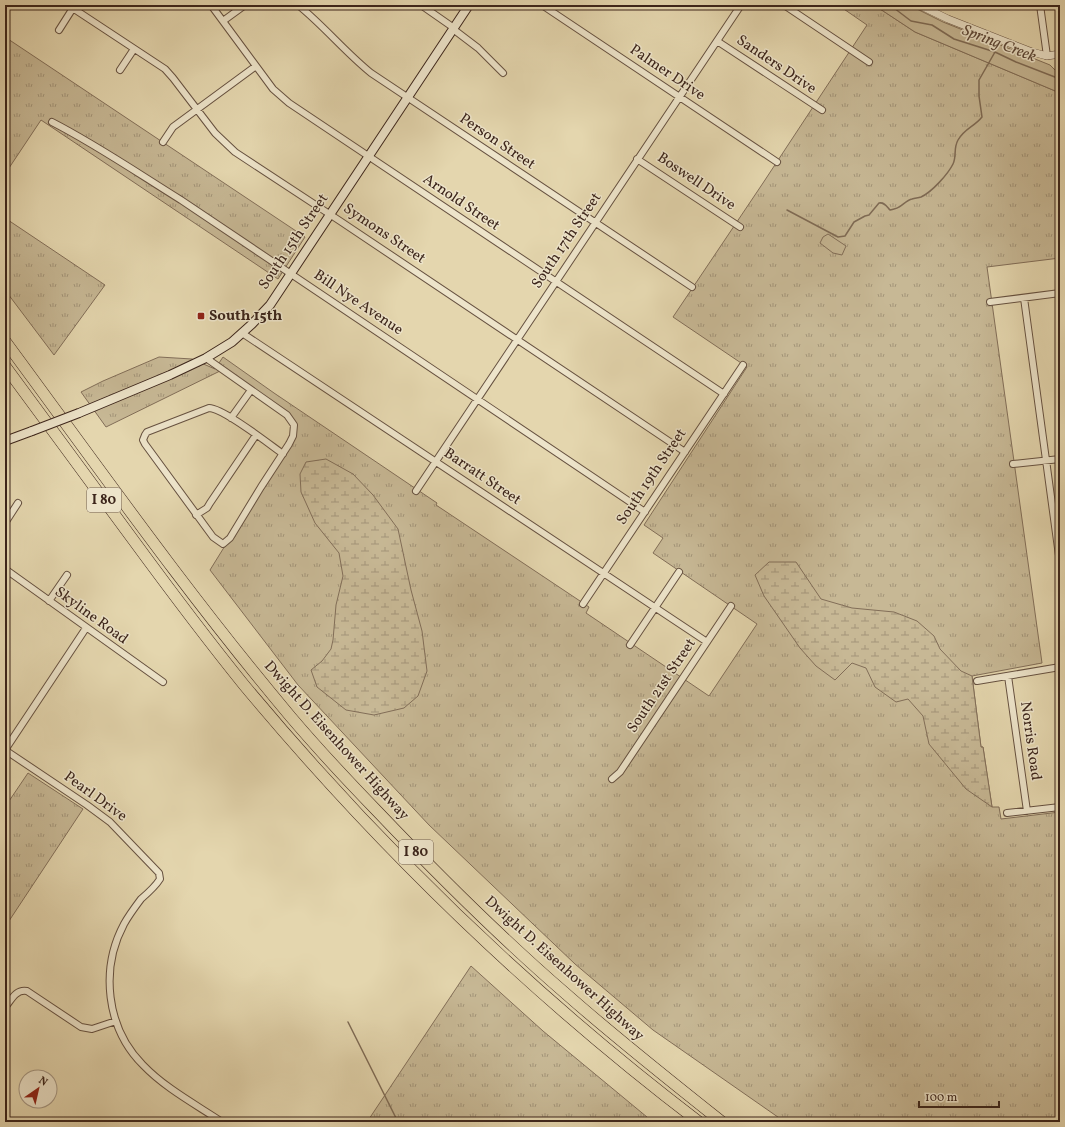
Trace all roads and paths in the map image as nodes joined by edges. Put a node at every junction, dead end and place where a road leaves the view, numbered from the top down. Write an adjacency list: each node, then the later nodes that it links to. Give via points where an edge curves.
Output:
1 (211, 5): 12 (street, Arnold Street)
2 (246, 5): 12 (street)
3 (298, 5): 23 (street, Person Street, via 359,64)
4 (421, 5): 13 (street)
5 (469, 5): 13 (main road, South 15th Street)
6 (542, 5): 24 (street, Palmer Drive)
7 (741, 5): 15 (street, South 17th Street)
8 (784, 5): 19 (street)
9 (919, 5): 18 (street, via 996,38)
10 (1040, 5): 18 (street)
11 (70, 7): 14 (street); 16 (street, Symons Street)
12 (223, 21): 20 (street, Arnold Street)
13 (454, 28): 22 (street); 23 (main road, South 15th Street)
14 (59, 30)
15 (717, 41): 24 (street, South 17th Street); 26 (street, Sanders Drive)
16 (134, 49): 21 (street); 25 (street, Symons Street, via 165,69)
17 (1060, 54): 18 (street)
18 (1047, 56)
19 (869, 62)
20 (256, 66): 25 (street); 29 (street, Arnold Street, via 273,89 289,103)
21 (120, 70)
22 (503, 73)
23 (408, 97): 29 (main road, South 15th Street); 33 (street, Person Street)
24 (679, 97): 30 (street, South 17th Street); 31 (street, Palmer Drive)
25 (196, 110): 28 (street, via 173,127); 32 (street, Symons Street, via 214,133 235,152)
26 (822, 110)
27 (52, 122): 35 (street, Bill Nye Avenue, via 82,137 182,200)
28 (163, 142)
29 (369, 156): 32 (main road, South 15th Street); 36 (street, Arnold Street)
30 (637, 159): 33 (street, South 17th Street); 34 (street, Boswell Drive)
31 (777, 162)
32 (330, 214): 35 (main road, South 15th Street); 42 (street, Symons Street)
33 (595, 223): 36 (street, South 17th Street); 37 (street, Person Street)
34 (740, 227)
35 (290, 274): 41 (main road, South 15th Street, via 270,305); 49 (street, Bill Nye Avenue)
36 (556, 282): 42 (street, South 17th Street); 48 (street, Arnold Street)
37 (692, 287)
38 (1060, 293): 39 (street)
39 (1024, 298): 40 (street); 56 (street)
40 (990, 302)
41 (242, 333): 44 (main road, South 15th Street); 57 (street, Barratt Street)
42 (517, 339): 49 (street, South 17th Street); 53 (street, Symons Street)
43 (5, 341): 89 (highway, Dwight D. Eisenhower Highway / I 80, via 212,621 339,771 434,871 510,944 624,1044)
44 (206, 358): 47 (street); 52 (main road, South 15th Street, bridge, via 79,413)
45 (743, 365): 48 (street, South 19th Street)
46 (5, 366): 88 (highway, Dwight D. Eisenhower Highway / I 80, via 192,620 244,685 357,813 507,962 593,1037)
47 (251, 390): 50 (street); 54 (street, via 286,415 294,425 293,436)
48 (724, 394): 53 (street, South 19th Street)
49 (477, 399): 57 (street, South 17th Street); 61 (street, Bill Nye Avenue)
50 (232, 418): 51 (street); 62 (street, via 217,409 209,408 147,432 144,437 145,444)
51 (256, 435): 54 (street); 62 (street, via 207,508)
52 (5, 441)
53 (685, 452): 61 (street, South 19th Street)
54 (283, 454): 62 (street, via 230,538 223,544 213,537)
55 (1060, 459): 56 (street)
56 (1046, 461): 58 (street); 64 (street)
57 (436, 462): 59 (street, South 17th Street); 67 (street, Barratt Street)
58 (1013, 464)
59 (416, 491)
60 (18, 504): 63 (street)
61 (645, 512): 67 (street, South 19th Street)
62 (196, 514)
63 (5, 523)
64 (1060, 564)
65 (5, 569): 69 (street, Skyline Road)
66 (679, 572): 72 (street)
67 (604, 573): 70 (street, South 19th Street); 72 (street, Barratt Street)
68 (67, 575): 69 (street)
69 (49, 601): 73 (street, Skyline Road)
70 (583, 604)
71 (731, 606): 74 (street, South 21st Street)
72 (655, 608): 74 (street, Barratt Street); 75 (street)
73 (86, 628): 79 (street, Skyline Road); 80 (street)
74 (707, 642): 81 (street, South 21st Street, via 620,772)
75 (630, 645)
76 (1060, 667): 77 (street)
77 (1008, 676): 78 (street); 83 (street, Norris Road)
78 (977, 681)
79 (163, 682)
80 (5, 750): 86 (street, Pearl Drive, via 110,822 160,876 158,882 123,925 113,951 109,991)
81 (612, 779)
82 (1060, 807): 83 (street)
83 (1027, 811): 84 (street)
84 (1007, 813)
85 (7, 1005): 86 (street, via 23,990 81,1027 92,1029)
86 (116, 1021): 87 (street, via 142,1064 175,1091)
87 (222, 1122)
88 (699, 1122)
89 (722, 1122)

